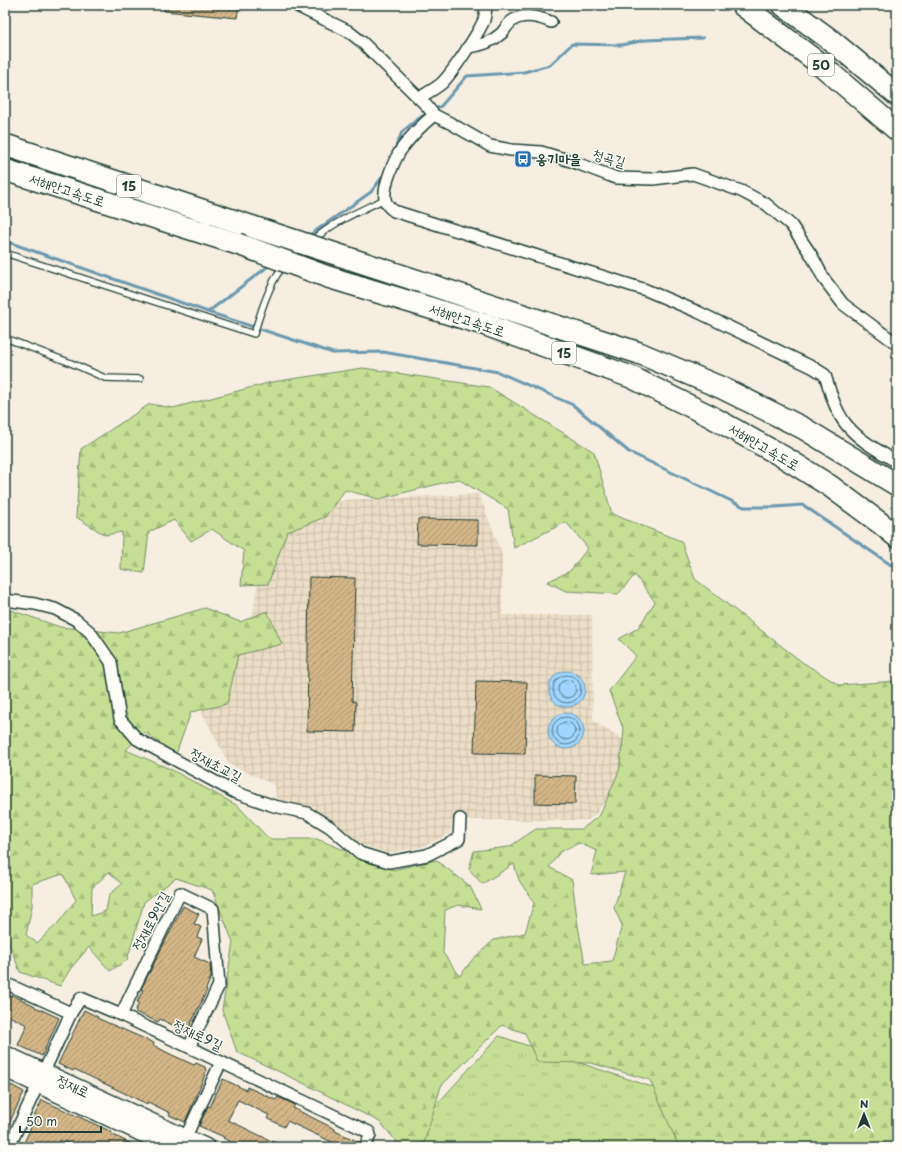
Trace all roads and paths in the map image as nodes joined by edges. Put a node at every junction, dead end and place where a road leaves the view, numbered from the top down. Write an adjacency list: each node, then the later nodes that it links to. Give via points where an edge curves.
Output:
1 (295, 5): 8 (street, 청곡길, via 348,31)
2 (486, 5): 6 (street, via 482,24)
3 (742, 5): 10 (highway, 50, via 820,64)
4 (783, 5): 7 (highway, 50, via 832,41)
5 (551, 22): 6 (street, via 535,17 519,18 493,39)
6 (468, 47): 8 (street, via 443,82)
7 (897, 95)
8 (419, 98): 9 (street, 청곡길)
9 (434, 115): 13 (street, via 402,148 389,175); 18 (street, 청곡길, via 490,146 541,152 616,178 652,179 693,174 741,191 766,204 790,225 843,304)
10 (897, 130)
11 (5, 145): 21 (highway, 서해안고속도로 / 15, bridge, via 639,353 722,388 803,428)
12 (5, 170): 22 (highway, 서해안고속도로 / 15, bridge, via 238,244 328,277 486,325 631,377 710,416 787,459 830,486)
13 (385, 199): 14 (lane, via 343,218); 20 (street, via 388,207 394,211 646,290 814,368 825,375 836,408 845,423 859,437)
14 (303, 249)
15 (5, 253): 16 (lane, via 254,334 280,269)
16 (292, 259)
17 (5, 338): 19 (lane, via 105,378)
18 (897, 344)
19 (140, 379)
20 (897, 462)
21 (897, 485)
22 (897, 537)
23 (5, 600): 24 (street, 정재초교길, via 55,609 76,620 90,632 111,662 120,719 137,739 234,792 274,806 307,813 330,827 360,853 389,862 427,855 459,839)
24 (460, 819)
25 (5, 982): 26 (street)
26 (71, 1013): 27 (street, 정재로9길, via 80,998); 32 (street)
27 (120, 1015): 28 (street, 정재로9길); 28 (street, 정재로9안길, via 180,893 213,909 219,985)
28 (189, 1047): 30 (street, 정재로9길)
29 (5, 1054): 32 (street, 정재로)
30 (221, 1062): 33 (street); 37 (street, 정재로9길, via 369,1132)
31 (5, 1069): 32 (street, 정재로)
32 (41, 1079): 33 (street, 정재로); 34 (street); 35 (street, 정재로)
33 (184, 1142): 36 (street, 정재로)
34 (9, 1147)
35 (171, 1147)
36 (206, 1147)
37 (365, 1147)

